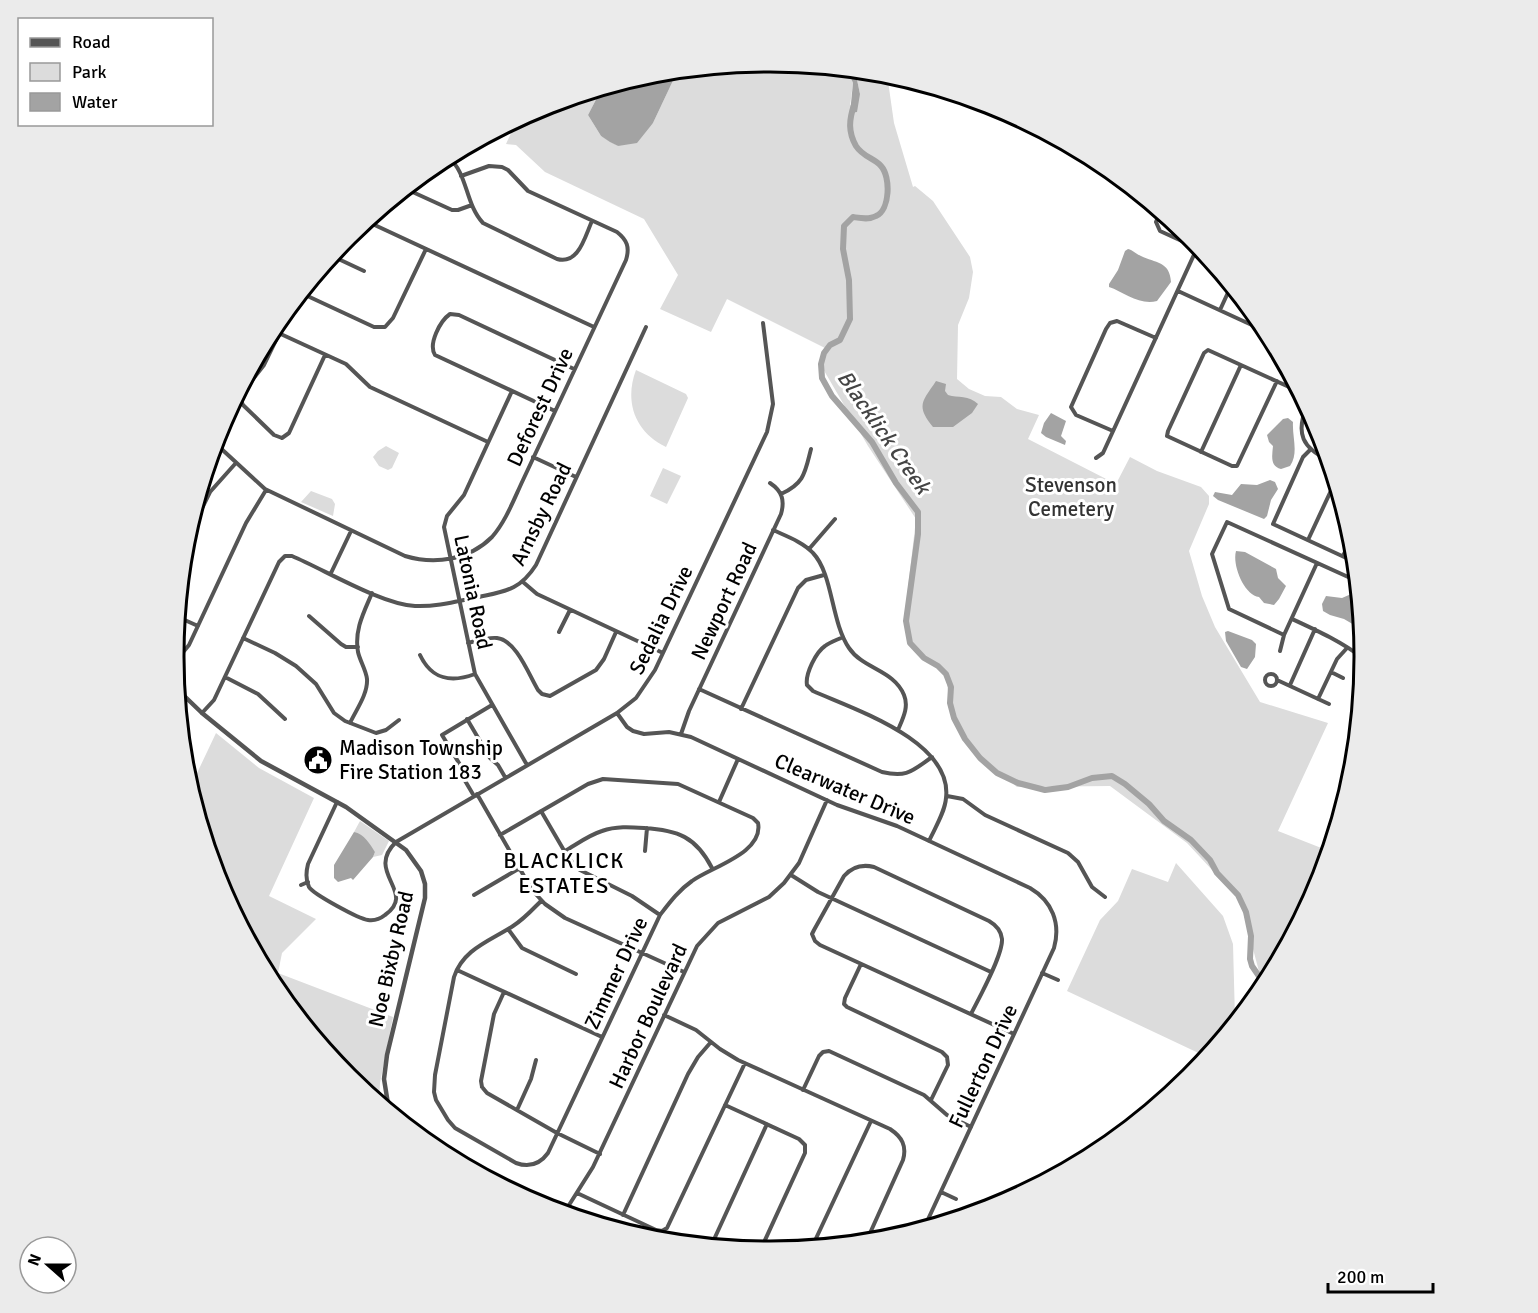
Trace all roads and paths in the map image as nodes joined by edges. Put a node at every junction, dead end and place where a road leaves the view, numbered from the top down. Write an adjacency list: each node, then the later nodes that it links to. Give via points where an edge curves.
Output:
1 (455, 164): 2 (street)
2 (461, 176): 4 (street); 6 (street, via 489,166 502,167 528,191)
3 (414, 193): 4 (street, via 452,210)
4 (472, 205): 6 (street, via 478,218 489,227 557,259 569,260 578,251)
5 (1157, 220): 8 (street, via 1160,231)
6 (592, 221): 19 (street, Deforest Drive, via 616,232 627,243 626,260)
7 (375, 225): 9 (street)
8 (1177, 238)
9 (426, 249): 15 (street, via 393,318 384,327 374,327); 19 (street)
10 (1194, 256): 13 (street)
11 (340, 260): 12 (street)
12 (364, 271)
13 (1178, 291): 16 (street); 22 (street)
14 (1227, 294): 16 (street)
15 (309, 297)
16 (1220, 310): 18 (street)
17 (763, 323): 81 (street, Sedalia Drive, via 773,404 767,432)
18 (1249, 324)
19 (594, 327): 26 (street, Deforest Drive)
20 (646, 327): 44 (street, Arnsby Road)
21 (281, 335): 24 (street)
22 (1156, 338): 34 (street); 34 (street, via 1119,321 1110,323 1072,403 1076,415)
23 (270, 353): 27 (street)
24 (325, 355): 31 (street, via 289,433 282,440); 35 (street, via 349,366 370,387)
25 (1241, 365): 28 (street); 39 (street); 39 (street, via 1208,350 1204,353 1167,434)
26 (574, 369): 30 (street, via 449,312 433,343 433,351); 32 (street, Deforest Drive)
27 (259, 372)
28 (1277, 381): 29 (street); 39 (street, via 1237,466)
29 (1286, 385)
30 (512, 391): 32 (street); 35 (street, Latonia Road)
31 (243, 403)
32 (555, 411): 41 (street, Deforest Drive)
33 (1303, 419): 37 (street, via 1301,431)
34 (1113, 431): 42 (street, via 1103,453)
35 (488, 442): 56 (street, Latonia Road, via 464,495 445,520)
36 (811, 448): 48 (street, via 799,483)
37 (1310, 450): 40 (street); 53 (street, via 1303,457 1273,524)
38 (223, 451): 43 (street)
39 (1201, 452)
40 (1316, 454)
41 (534, 457): 44 (street); 56 (street, Deforest Drive, via 492,536 472,552)
42 (1096, 458)
43 (235, 464): 46 (street); 49 (street)
44 (576, 477): 61 (street, Arnsby Road, via 536,565)
45 (770, 483): 48 (street)
46 (266, 490): 51 (street); 68 (street, via 246,523)
47 (1330, 493): 53 (street)
48 (781, 494): 52 (street, Newport Road, via 783,506)
49 (205, 503)
50 (836, 519): 54 (street)
51 (351, 530): 56 (street, via 415,559); 58 (street)
52 (773, 530): 54 (street); 91 (street, Newport Road)
53 (1308, 540): 55 (street)
54 (809, 549): 59 (street)
55 (1343, 556)
56 (450, 560): 63 (street, Latonia Road)
57 (1317, 564): 60 (street); 66 (street); 72 (street, via 1227,522 1212,554 1229,609)
58 (331, 573): 62 (street, Arnsby Road); 73 (street, Arnsby Road, via 284,554)
59 (824, 575): 74 (street); 96 (street, via 806,580 798,588)
60 (1347, 576)
61 (523, 582): 63 (street, Arnsby Road, via 503,592); 64 (street)
62 (372, 593): 63 (street, Arnsby Road, via 415,606); 76 (street, via 360,620)
63 (459, 601): 75 (street, Latonia Road)
64 (570, 610): 70 (street); 71 (street)
65 (309, 616): 76 (street, via 341,644)
66 (1292, 619): 69 (street); 72 (street)
67 (186, 621): 68 (street)
68 (198, 626): 78 (street)
69 (1315, 629): 77 (street); 89 (street)
70 (560, 632)
71 (616, 632): 75 (street, via 596,670 544,698 506,641 495,638); 81 (street)
72 (1284, 635): 79 (street)
73 (243, 638): 85 (street); 102 (street, via 296,666 316,684 334,713)
74 (843, 638): 88 (street, via 819,652 806,678); 103 (street, via 858,658 893,680 902,691 906,708)
75 (468, 643): 84 (street, Latonia Road)
76 (358, 647): 102 (street, via 367,679)
77 (1347, 648): 80 (street); 83 (street)
78 (184, 651)
79 (1280, 651)
80 (1354, 652)
81 (663, 653): 98 (street, Sedalia Drive, via 650,681)
82 (420, 655): 84 (street, via 428,669 441,677)
83 (1330, 672): 86 (street); 93 (street)
84 (475, 674): 95 (street, Latonia Road)
85 (225, 677): 97 (street, via 214,700); 99 (street, via 251,690)
86 (1343, 678)
87 (1277, 680): 89 (street)
88 (807, 685): 90 (street); 103 (street)
89 (1290, 685): 93 (street)
90 (801, 687)
91 (699, 689): 96 (street); 104 (street, Newport Road)
92 (186, 698): 97 (street, Noe Bixby Road)
93 (1318, 699): 94 (street)
94 (1329, 704)
95 (492, 705): 100 (street); 107 (street, Latonia Road)
96 (741, 709): 105 (street, via 882,772 905,775)
97 (202, 713): 112 (street, Noe Bixby Road, via 261,761)
98 (617, 713): 104 (street, Clearwater Drive, via 633,731); 107 (street, Sedalia Drive)
99 (285, 719)
100 (467, 719): 108 (street); 109 (street, via 442,735)
101 (399, 720): 102 (street, via 376,733)
102 (350, 723)
103 (898, 730): 105 (street)
104 (681, 734): 106 (street, Clearwater Drive)
105 (932, 757): 110 (street)
106 (738, 759): 111 (street, Clearwater Drive); 113 (street)
107 (527, 765): 108 (street, Sedalia Drive)
108 (505, 777): 109 (street, Sedalia Drive)
109 (475, 795): 116 (street); 118 (street, Sedalia Drive)
110 (947, 796): 117 (street); 127 (street, via 963,799 985,815 1074,857 1088,881)
111 (827, 800): 117 (street, Clearwater Drive); 123 (street, Harbor Boulevard)
112 (337, 802): 118 (street, Noe Bixby Road); 124 (street, via 308,864)
113 (719, 802): 114 (street, via 678,784 603,779); 122 (street, Zimmer Drive, via 760,822 751,845 738,857)
114 (541, 811): 116 (street); 119 (street)
115 (647, 828): 119 (street, via 606,829); 120 (street); 122 (street, via 664,829 688,838 703,851)
116 (500, 835): 121 (street)
117 (929, 841): 130 (street, Clearwater Drive, via 1030,888 1041,895)
118 (396, 842): 124 (street, via 384,861 395,901 389,913 380,919 356,916 318,896); 150 (street, Noe Bixby Road, via 419,866 425,892 387,1054)
119 (565, 851): 131 (street, via 585,874 632,896)
120 (645, 851)
121 (520, 868): 126 (street); 129 (street)
122 (712, 868): 131 (street, Zimmer Drive, via 681,890)
123 (791, 875): 128 (street); 136 (street, Harbor Boulevard, via 769,897 731,915 711,930 697,946)
124 (308, 882): 125 (street)
125 (302, 885)
126 (474, 895)
127 (1105, 897)
128 (831, 899): 134 (street, via 812,938); 137 (street); 137 (street, via 847,873 858,866 874,867 999,929 1002,941)
129 (541, 901): 132 (street); 133 (street, via 565,918)
130 (1054, 913): 138 (street, Fullerton Drive, via 1056,942)
131 (660, 915): 133 (street, Zimmer Drive)
132 (508, 929): 135 (street, via 470,952); 139 (street, via 522,948)
133 (641, 953): 136 (street); 145 (street, Zimmer Drive)
134 (861, 963): 142 (street); 151 (street, via 843,1005 950,1056)
135 (457, 970): 141 (street); 157 (street, Zimmer Drive, via 435,1075 434,1092 439,1106 461,1132 524,1166 545,1157)
136 (684, 972): 143 (street, Harbor Boulevard)
137 (991, 972): 142 (street)
138 (1042, 973): 140 (street); 144 (street, Fullerton Drive)
139 (576, 974)
140 (1058, 980)
141 (504, 992): 145 (street); 153 (street, via 493,1019 481,1088)
142 (971, 1014): 144 (street)
143 (664, 1016): 146 (street, via 696,1030); 158 (street, Harbor Boulevard)
144 (1014, 1034): 156 (street, Fullerton Drive)
145 (602, 1037): 157 (street, Zimmer Drive)
146 (711, 1042): 148 (street); 163 (street, via 688,1074)
147 (536, 1060): 153 (street)
148 (745, 1063): 149 (street); 152 (street)
149 (803, 1090): 151 (street, via 822,1049); 154 (street)
150 (386, 1098)
151 (931, 1100): 156 (street, via 947,1115)
152 (725, 1105): 155 (street); 166 (street)
153 (517, 1110): 157 (street)
154 (871, 1121): 167 (street, via 893,1131 905,1150); 169 (street)
155 (767, 1124): 168 (street); 170 (street, via 807,1144)
156 (971, 1126): 159 (street, Fullerton Drive)
157 (557, 1133): 158 (street)
158 (600, 1154): 160 (street, Harbor Boulevard)
159 (941, 1192): 161 (street); 164 (street, Fullerton Drive)
160 (577, 1194): 162 (street, Harbor Boulevard); 163 (street)
161 (957, 1199)
162 (569, 1206)
163 (623, 1215): 165 (street)
164 (928, 1218)
165 (658, 1230)
166 (664, 1231)
167 (871, 1232)
168 (715, 1238)
169 (816, 1239)
170 (765, 1241)

